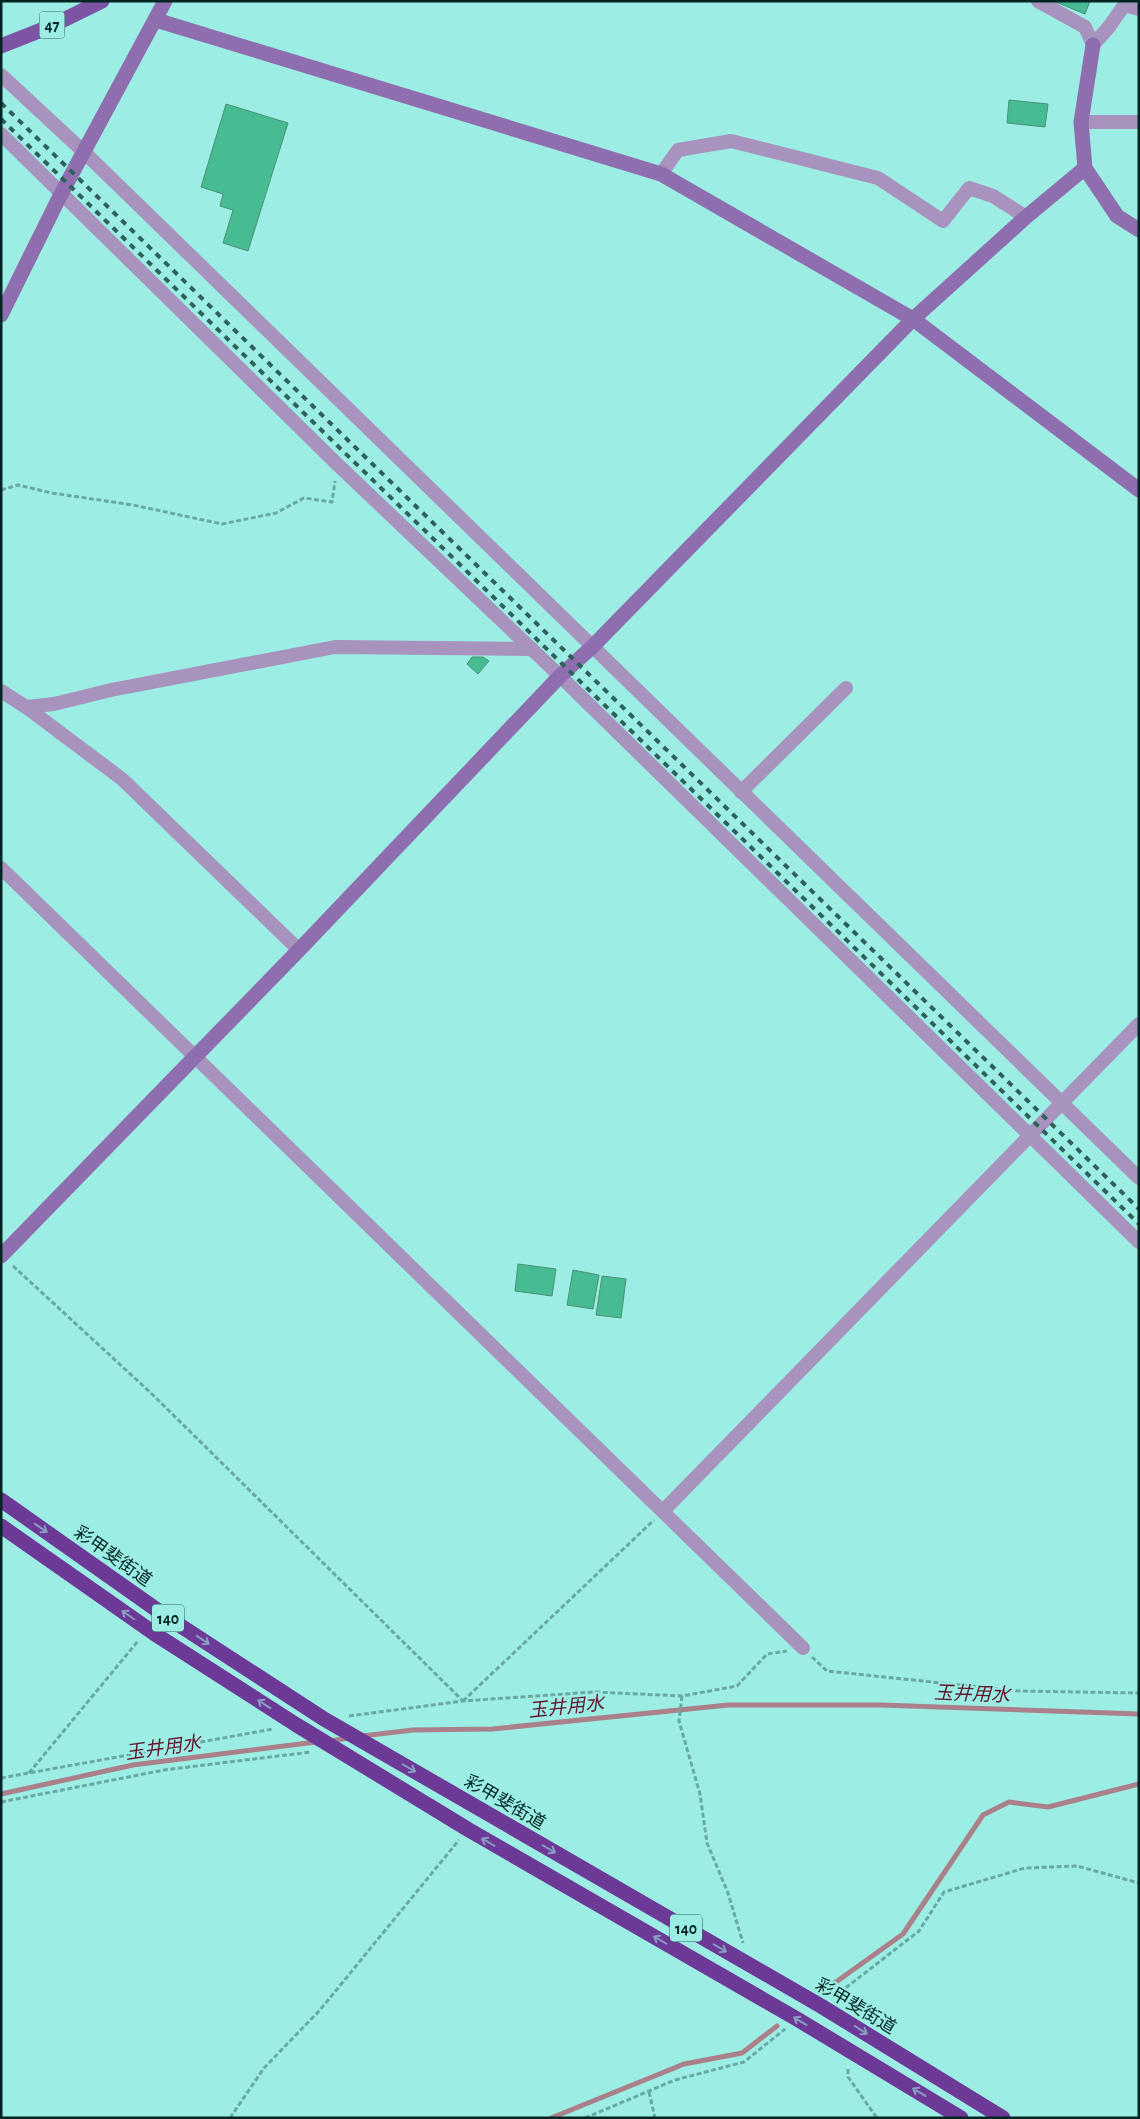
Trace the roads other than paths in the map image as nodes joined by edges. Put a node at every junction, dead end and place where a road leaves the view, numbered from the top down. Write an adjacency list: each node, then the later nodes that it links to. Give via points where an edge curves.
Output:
1 (102, 1): 8 (main road, 47)
2 (165, 1): 6 (street)
3 (1038, 1): 7 (street, via 1086,27)
4 (1125, 3): 5 (street); 7 (street)
5 (1139, 9)
6 (156, 20): 13 (street); 15 (street)
7 (1093, 45): 10 (street)
8 (1, 46)
9 (1, 74): 13 (street)
10 (1081, 122): 11 (street); 14 (street)
11 (1139, 122)
12 (1, 134): 16 (street)
13 (84, 152): 16 (street); 22 (street)
14 (1084, 168): 17 (street); 18 (street, via 1117,216)
15 (661, 174): 17 (street, via 678,150 731,142 878,178 943,221 969,188 993,196); 20 (street)
16 (62, 194): 19 (street); 23 (street)
17 (1026, 217): 20 (street)
18 (1139, 230)
19 (1, 315)
20 (913, 319): 21 (street); 22 (street)
21 (1139, 490)
22 (592, 647): 24 (street); 28 (street)
23 (532, 650): 24 (street); 27 (street, via 335,647)
24 (560, 676): 30 (street); 34 (street)
25 (846, 688): 28 (street)
26 (1, 691): 27 (street)
27 (26, 707): 30 (street, via 122,779)
28 (741, 792): 33 (street)
29 (1, 868): 32 (street)
30 (299, 950): 32 (street)
31 (1139, 1024): 33 (street)
32 (196, 1056): 37 (street); 39 (street)
33 (1062, 1102): 34 (street); 35 (street)
34 (1028, 1136): 36 (street); 39 (street)
35 (1139, 1178)
36 (1139, 1242)
37 (2, 1255)
38 (1, 1500): 43 (highway, 彩甲斐街道 / 140, one-way to 43, via 167,1617 324,1719 821,2006)
39 (663, 1511): 41 (street)
40 (1, 1526): 42 (highway, 140, one-way to 40, via 797,2019 469,1830 300,1727 147,1628)
41 (803, 1648)
42 (961, 2118)
43 (1003, 2118)

